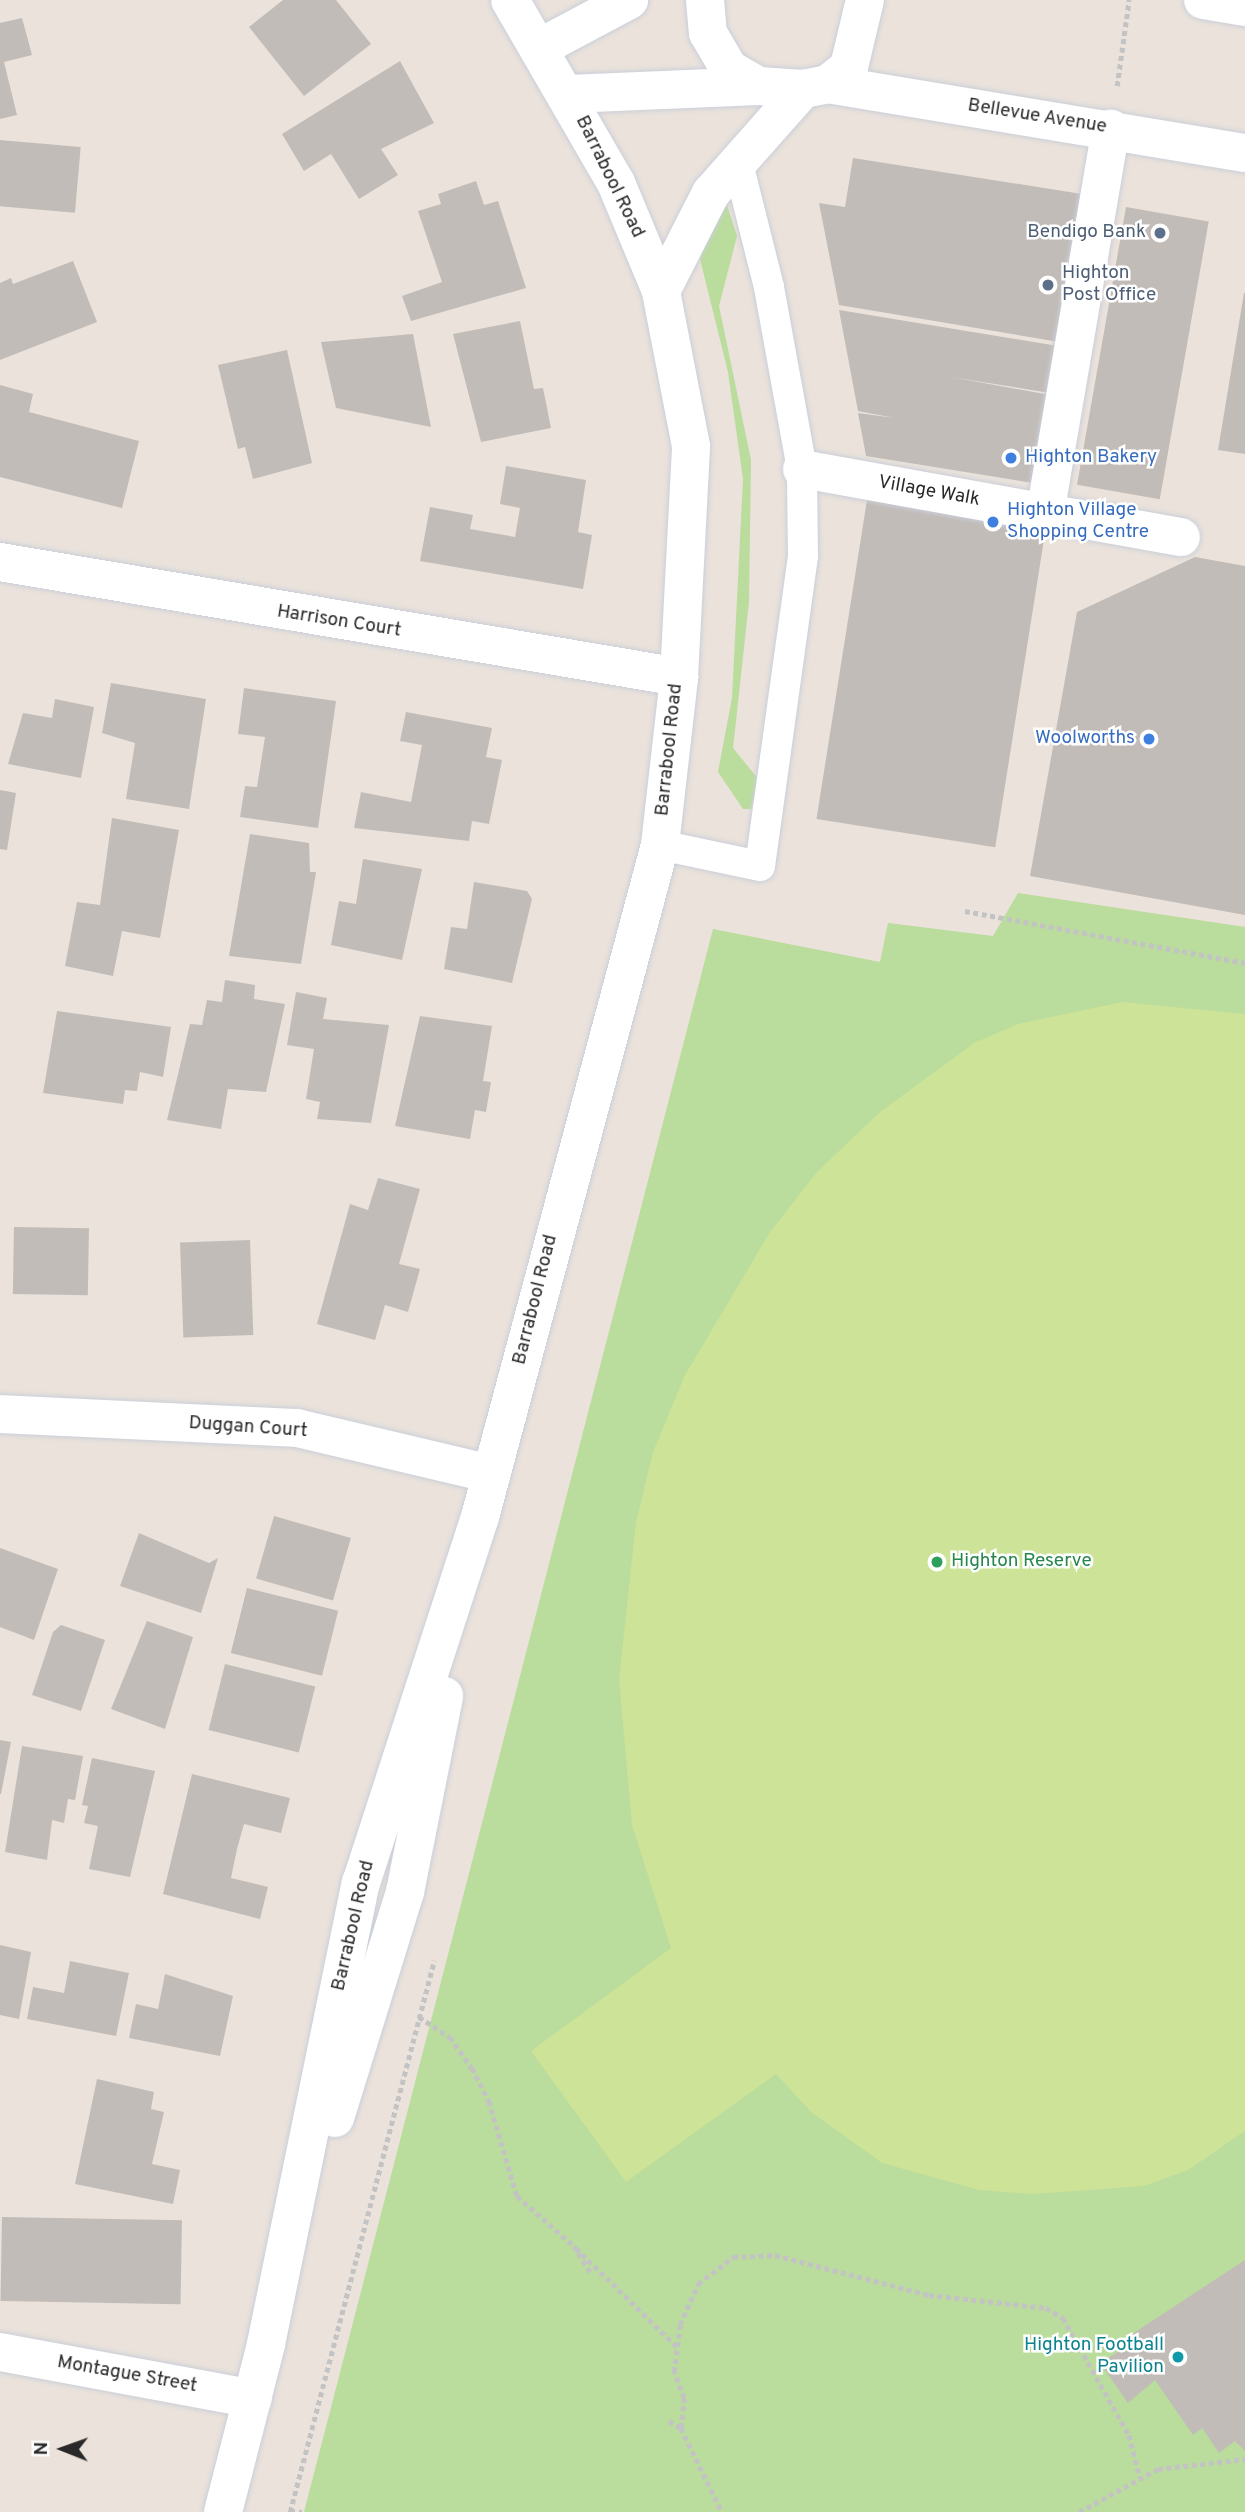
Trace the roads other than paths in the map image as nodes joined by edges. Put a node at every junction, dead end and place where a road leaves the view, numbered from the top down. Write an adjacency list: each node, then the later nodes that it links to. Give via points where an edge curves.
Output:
1 (510, 0): 7 (street, Barrabool Road)
2 (629, 0): 7 (street)
3 (705, 0): 8 (street, via 708,33 719,59)
4 (865, 0): 9 (street, via 849,67)
5 (1203, 0): 6 (street)
6 (1245, 7)
7 (541, 47): 10 (street, Barrabool Road)
8 (759, 86): 9 (street, Bellevue Avenue); 10 (street, Bellevue Avenue)
9 (816, 87): 11 (street, Bellevue Avenue); 13 (street)
10 (568, 94): 14 (street, Barrabool Road)
11 (1111, 129): 12 (street, Bellevue Avenue); 16 (street)
12 (1245, 153)
13 (737, 160): 14 (street, via 689,227); 15 (lane, via 769,287)
14 (661, 291): 19 (street, Barrabool Road, via 691,446)
15 (802, 469): 16 (street, Village Walk); 20 (lane, via 803,556 761,866)
16 (1045, 514): 17 (street, Village Walk)
17 (1181, 537)
18 (0, 562): 19 (street, Harrison Court)
19 (679, 677): 20 (street, Barrabool Road)
20 (660, 845): 22 (street, Barrabool Road)
21 (0, 1414): 22 (street, Duggan Court, via 298,1428)
22 (492, 1474): 24 (street, Barrabool Road, via 361,1883)
23 (0, 2352): 24 (street, Montague Street)
24 (253, 2399): 25 (street, Barrabool Road)
25 (223, 2512)

